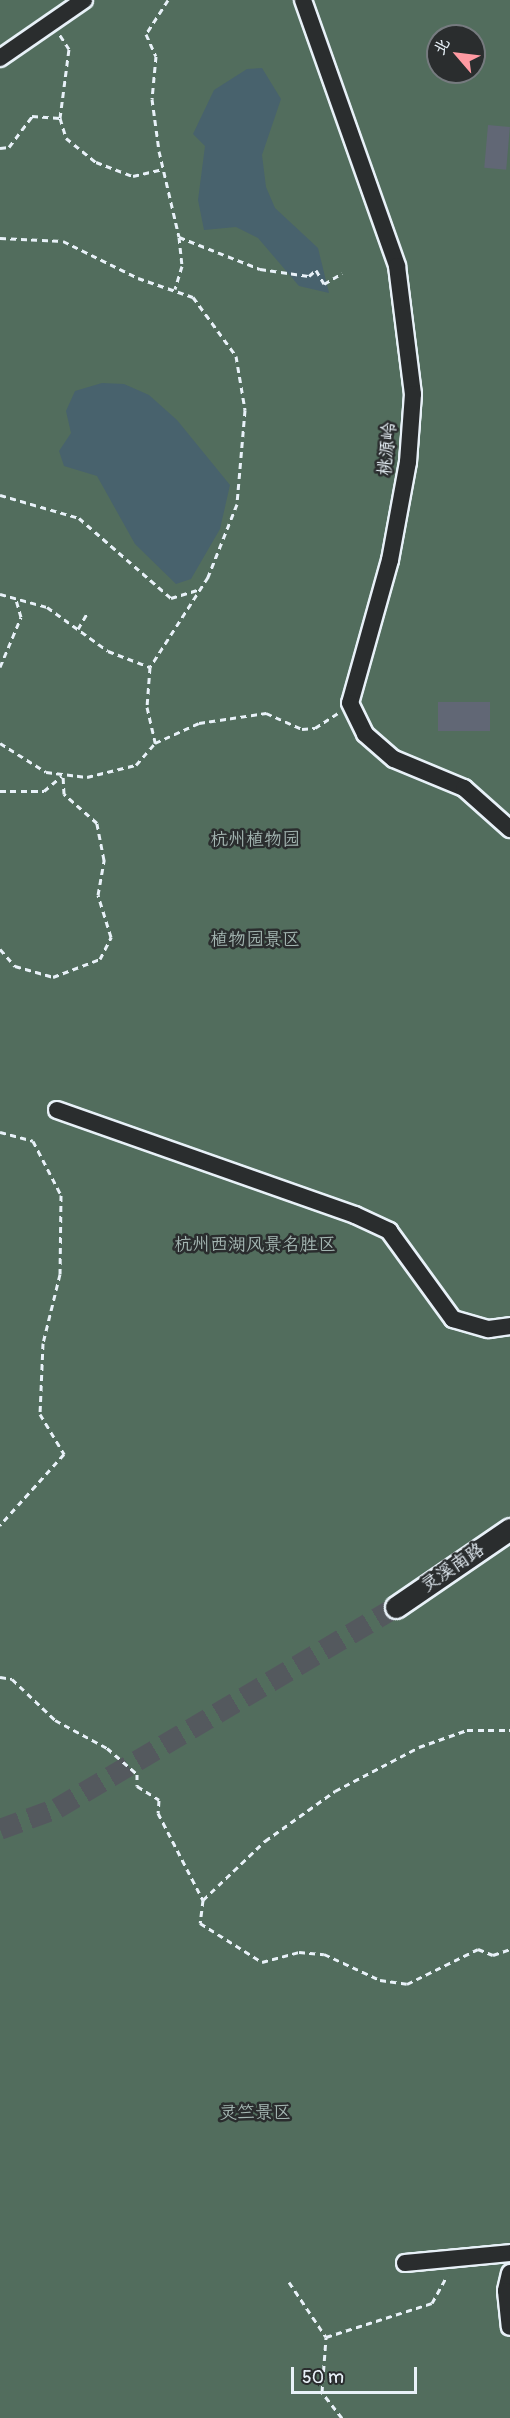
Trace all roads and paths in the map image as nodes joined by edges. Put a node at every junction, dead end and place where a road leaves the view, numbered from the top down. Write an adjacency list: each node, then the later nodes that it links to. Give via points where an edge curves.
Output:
1 (84, 0): 4 (street)
2 (168, 0): 8 (path, via 146,34 156,56 152,99)
3 (303, 0): 21 (street, 桃源岭, via 397,266 412,394 408,462 390,560)
4 (52, 24): 5 (street); 6 (path, via 69,49)
5 (0, 58)
6 (60, 118): 7 (path, via 32,116 9,147); 8 (path, via 66,138 96,162 133,176)
7 (0, 148)
8 (164, 169): 9 (path)
9 (179, 237): 11 (path, via 260,269 309,276 316,270 324,284); 12 (path, via 182,266)
10 (0, 238): 12 (path, via 63,242)
11 (342, 273)
12 (175, 289): 14 (path, via 193,297 225,335 236,356 245,410 237,504)
13 (0, 495): 14 (path, via 79,518 171,598)
14 (200, 589): 20 (path)
15 (0, 594): 16 (path)
16 (16, 600): 18 (path, via 47,607); 19 (path, via 21,617)
17 (88, 612): 18 (path)
18 (78, 629): 20 (path, via 108,651)
19 (0, 667)
20 (150, 667): 23 (path, via 147,707)
21 (350, 703): 23 (path, via 315,728 302,729 266,713 237,713); 26 (street, via 365,734 394,759 464,788)
22 (0, 743): 24 (path, via 46,771)
23 (155, 743): 24 (path, via 136,765 112,774)
24 (63, 774): 25 (path, via 44,791); 27 (path, via 64,794 97,822 104,860 98,895 111,937 100,959 52,977 15,966)
25 (0, 790)
26 (510, 829)
27 (0, 949)
28 (57, 1110): 30 (street, via 355,1215 389,1231 453,1319 489,1329)
29 (0, 1132): 31 (path, via 33,1141 61,1195 60,1274 43,1343 40,1414 64,1454)
30 (510, 1326)
31 (0, 1525)
32 (510, 1528): 33 (main road, 灵溪南路)
33 (396, 1607)
34 (0, 1677): 36 (path, via 12,1679 55,1720 99,1743 137,1774 137,1786 159,1800 158,1813)
35 (510, 1730): 36 (path, via 467,1730 419,1747 335,1791 265,1841)
36 (203, 1900): 37 (path, via 200,1923 262,1962 299,1952 324,1954 380,1980 407,1984 478,1949 494,1955)
37 (510, 1949)
38 (510, 2253): 39 (street)
39 (457, 2257): 40 (street); 44 (path, via 432,2303)
40 (405, 2264)
41 (510, 2273): 43 (street, via 506,2291)
42 (289, 2282): 44 (path)
43 (510, 2327)
44 (326, 2337): 45 (path, via 322,2392)
45 (342, 2418)

